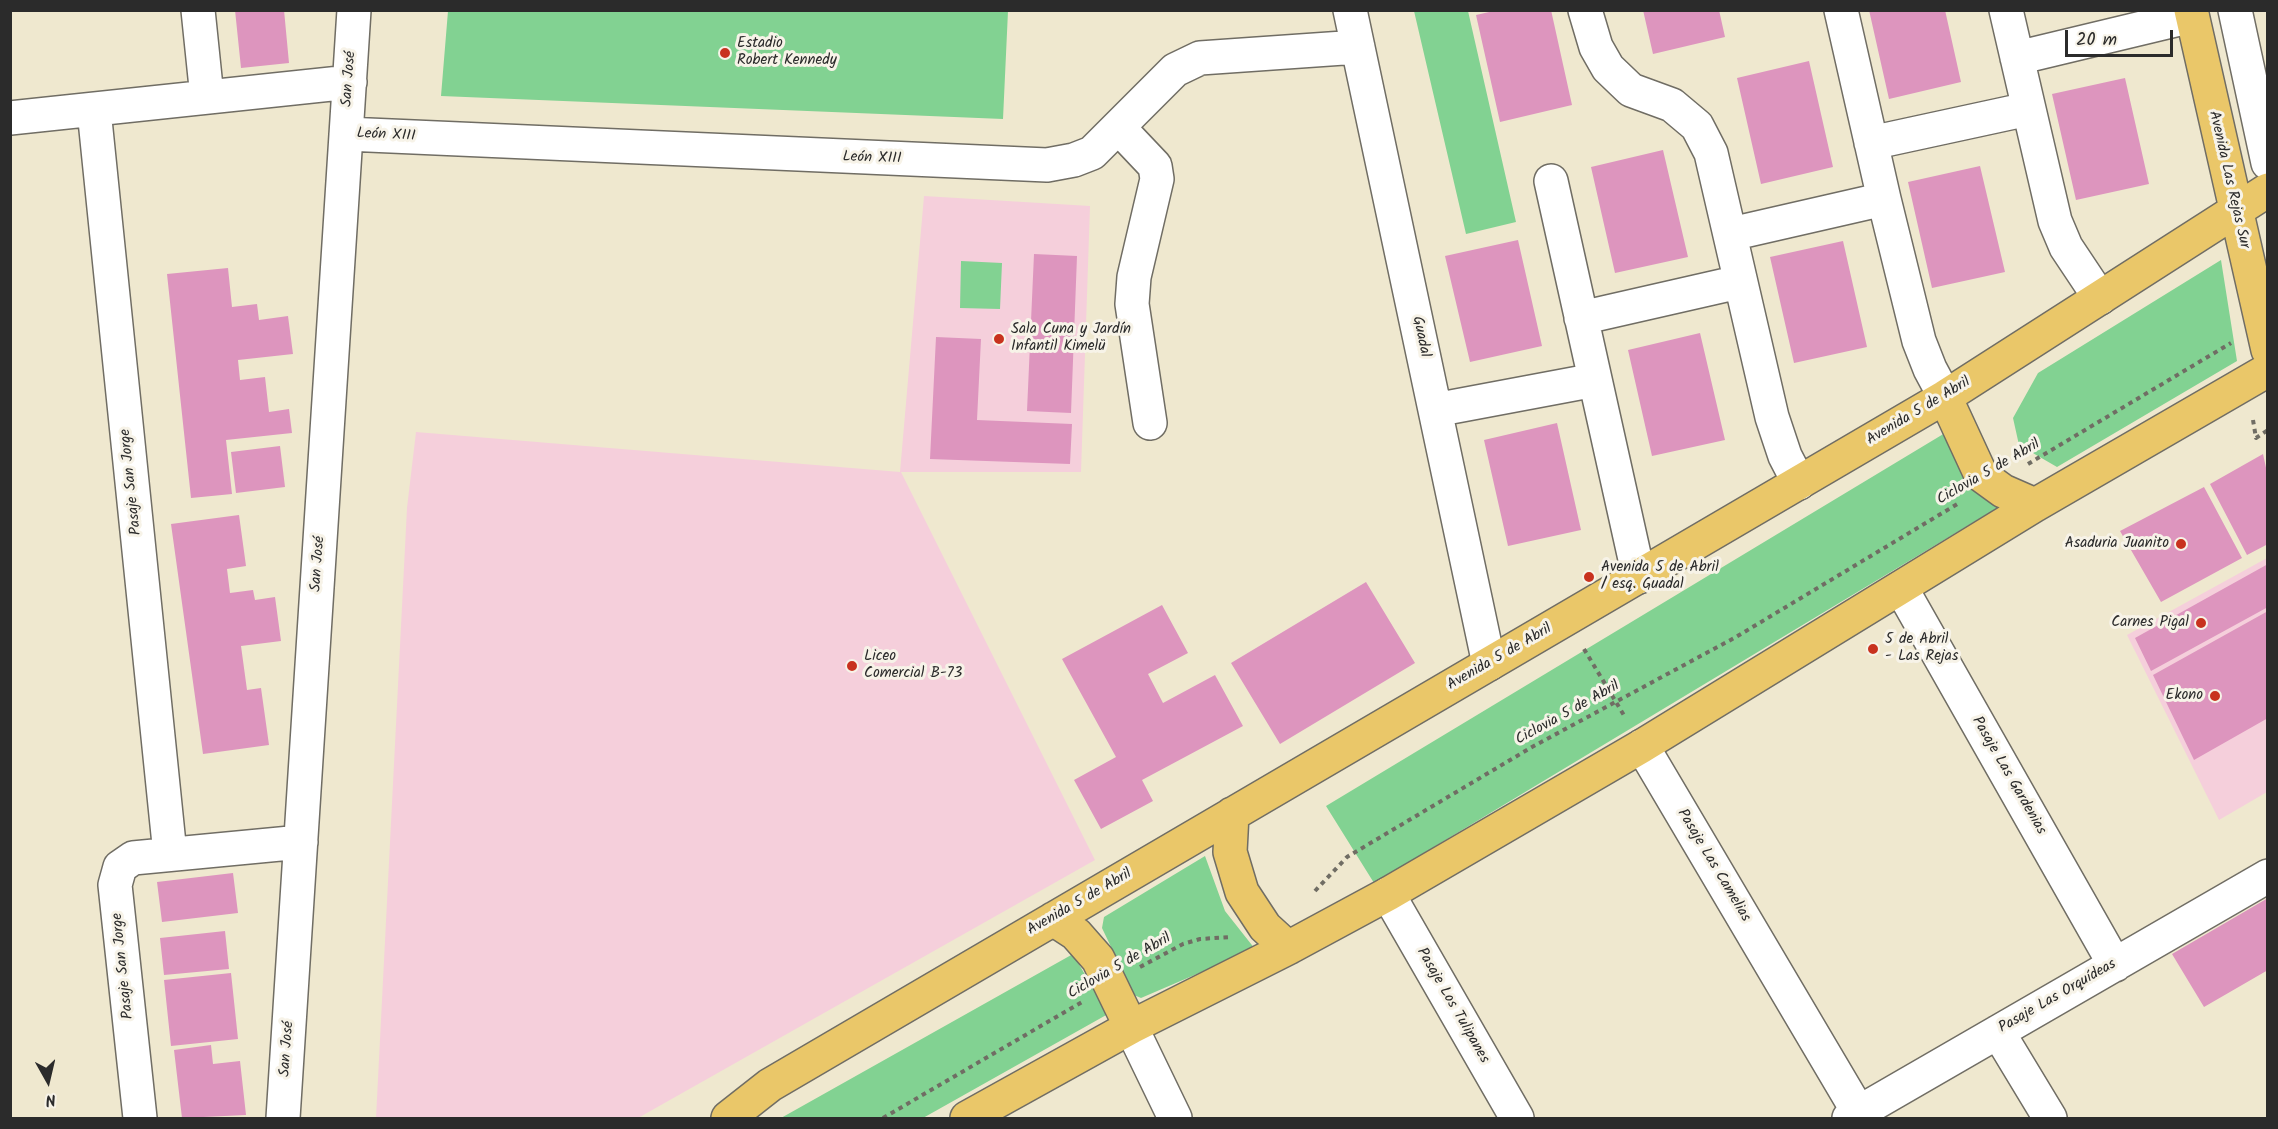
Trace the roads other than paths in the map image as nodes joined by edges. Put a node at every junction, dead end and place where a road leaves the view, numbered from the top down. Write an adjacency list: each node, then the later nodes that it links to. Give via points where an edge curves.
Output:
1 (198, 10): 14 (street)
2 (354, 10): 13 (street, San José)
3 (1350, 10): 10 (street, Guadal)
4 (1585, 10): 26 (street, via 1596,47 1608,68 1631,90 1672,105 1697,126 1711,153)
5 (1841, 10): 20 (street)
6 (2006, 10): 11 (street)
7 (2235, 10): 21 (street)
8 (2257, 10): 12 (street)
9 (2191, 13): 11 (street); 25 (main road, Avenida Las Rejas Sur)
10 (1358, 46): 18 (street, León XIII, via 1200,58 1175,70); 34 (street, Guadal)
11 (2017, 58): 15 (street)
12 (2268, 59)
13 (350, 82): 14 (street); 19 (street, San José)
14 (207, 97): 16 (street)
15 (2028, 109): 20 (street); 28 (street, via 2055,221 2071,256)
16 (94, 110): 17 (street); 44 (street, Pasaje San Jorge)
17 (10, 118)
18 (1119, 128): 19 (street, León XIII, via 1092,153 1047,165); 35 (street, via 1155,166 1157,179 1134,277 1132,304)
19 (346, 134): 43 (street, San José)
20 (1871, 143): 24 (street)
21 (2268, 163)
22 (1551, 181): 29 (street)
23 (2268, 190): 25 (main road, Avenida 5 de Abril)
24 (1884, 199): 26 (street); 33 (street, via 1919,341)
25 (2235, 211): 28 (main road, Avenida 5 de Abril); 30 (main road, Avenida Las Rejas Sur)
26 (1731, 234): 27 (street)
27 (1739, 282): 29 (street); 36 (street, via 1772,417)
28 (2100, 298): 33 (main road, Avenida 5 de Abril)
29 (1581, 318): 32 (street)
30 (2264, 337)
31 (2268, 370): 37 (main road)
32 (1595, 380): 34 (street); 38 (street)
33 (1946, 397): 36 (main road, Avenida 5 de Abril); 37 (main road, via 1981,475 1991,484)
34 (1435, 410): 40 (street, Guadal)
35 (1150, 423)
36 (1799, 483): 38 (main road, Avenida 5 de Abril)
37 (2035, 505): 39 (main road)
38 (1639, 577): 40 (main road, Avenida 5 de Abril)
39 (1901, 588): 41 (main road); 49 (street, Pasaje Las Gardenias)
40 (1490, 664): 42 (main road, Avenida 5 de Abril)
41 (1642, 746): 46 (main road); 53 (street, Pasaje Las Camelias)
42 (1232, 814): 47 (main road, Avenida 5 de Abril); 48 (main road, via 1234,872 1251,910)
43 (301, 842): 44 (street, Pasaje San Jorge); 55 (street, San José)
44 (170, 855): 54 (street, Pasaje San Jorge, via 134,858 120,867 116,875)
45 (2268, 876): 49 (street, Pasaje Las Orquídeas)
46 (1388, 894): 48 (main road); 60 (street, Pasaje Los Tulipanes)
47 (1053, 920): 50 (main road, via 1089,946); 52 (main road, Avenida 5 de Abril)
48 (1276, 938): 50 (main road)
49 (2115, 965): 51 (street, Pasaje Las Orquídeas)
50 (1131, 1027): 58 (main road); 59 (street)
51 (1998, 1032): 53 (street, Pasaje Las Orquídeas); 61 (street)
52 (770, 1085): 56 (main road); 57 (main road, Avenida 5 de Abril)
53 (1854, 1116)
54 (140, 1119)
55 (283, 1119)
56 (706, 1119)
57 (728, 1119)
58 (967, 1119)
59 (1175, 1119)
60 (1517, 1119)
61 (2050, 1119)

